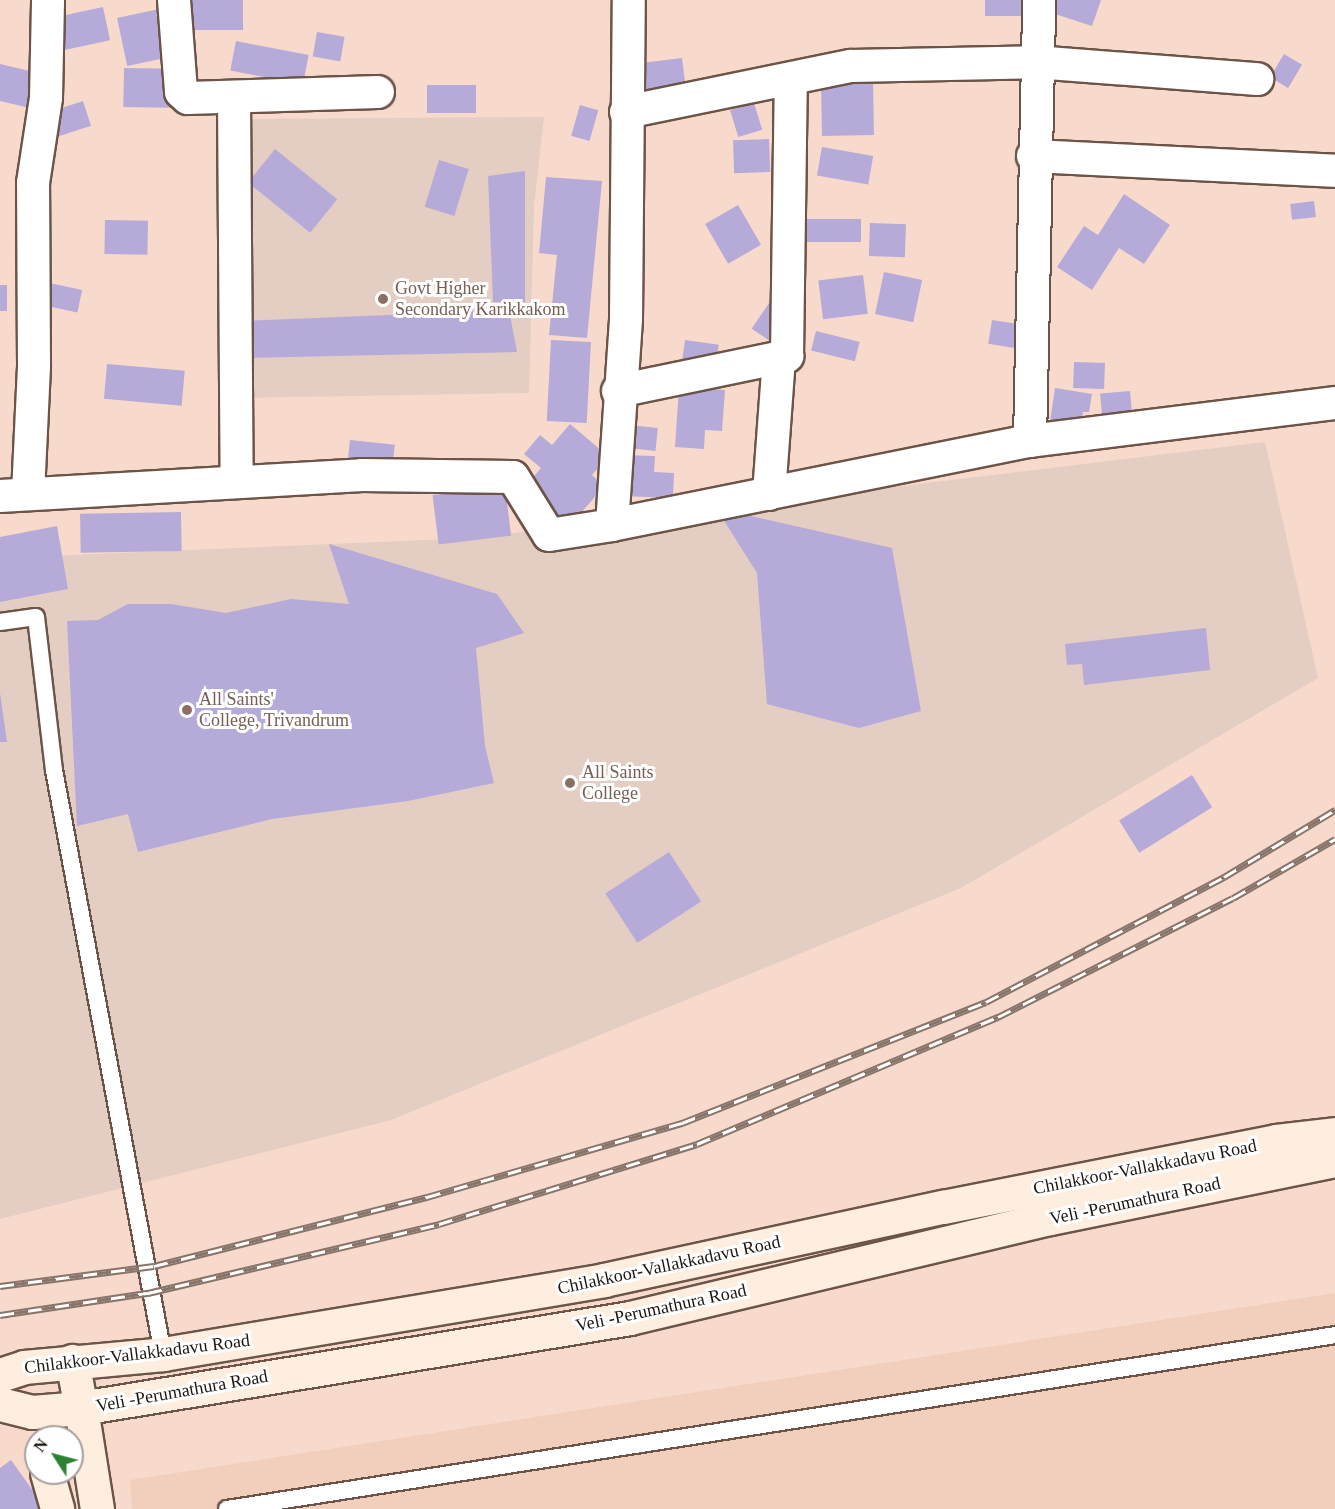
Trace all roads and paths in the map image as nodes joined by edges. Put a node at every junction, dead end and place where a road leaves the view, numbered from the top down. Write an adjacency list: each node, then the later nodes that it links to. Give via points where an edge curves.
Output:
1 (48, 0): 19 (street, via 46,98 33,183 34,365)
2 (174, 0): 9 (street, via 181,92 188,98)
3 (629, 0): 10 (street)
4 (1040, 0): 5 (street)
5 (1035, 62): 6 (street); 7 (street, via 851,66); 11 (street)
6 (1257, 79)
7 (791, 80): 10 (street); 13 (street, via 790,348 787,356)
8 (378, 92): 9 (street)
9 (234, 98): 17 (street)
10 (626, 112): 14 (street, via 626,319)
11 (1033, 156): 12 (street); 16 (street)
12 (1335, 171)
13 (779, 357): 14 (street); 18 (street)
14 (618, 391): 20 (street)
15 (1335, 403): 16 (street)
16 (1030, 441): 18 (street)
17 (237, 481): 19 (street); 20 (street, via 362,475 513,477 549,535)
18 (769, 494): 20 (street)
19 (14, 495)
20 (612, 525)
21 (0, 622): 25 (lane, via 36,616 54,770)
22 (1335, 1134): 25 (main road, Chilakkoor-Vallakkadavu Road, via 1276,1141 943,1207 604,1280)
23 (1335, 1160): 28 (main road, Veli -Perumathura Road, via 1050,1218 630,1318 301,1370)
24 (1335, 1335): 35 (lane)
25 (163, 1354): 26 (main road, Chilakkoor-Vallakkadavu Road); 28 (main road)
26 (72, 1361): 27 (main road, Chilakkoor-Vallakkadavu Road); 30 (main road)
27 (12, 1371): 31 (main road)
28 (168, 1396): 30 (main road, Veli -Perumathura Road)
29 (0, 1404): 31 (main road)
30 (81, 1408): 31 (main road); 34 (main road, Veli -Perumathura Road)
31 (35, 1424)
32 (50, 1485): 33 (main road)
33 (57, 1509)
34 (97, 1509)
35 (227, 1509)

